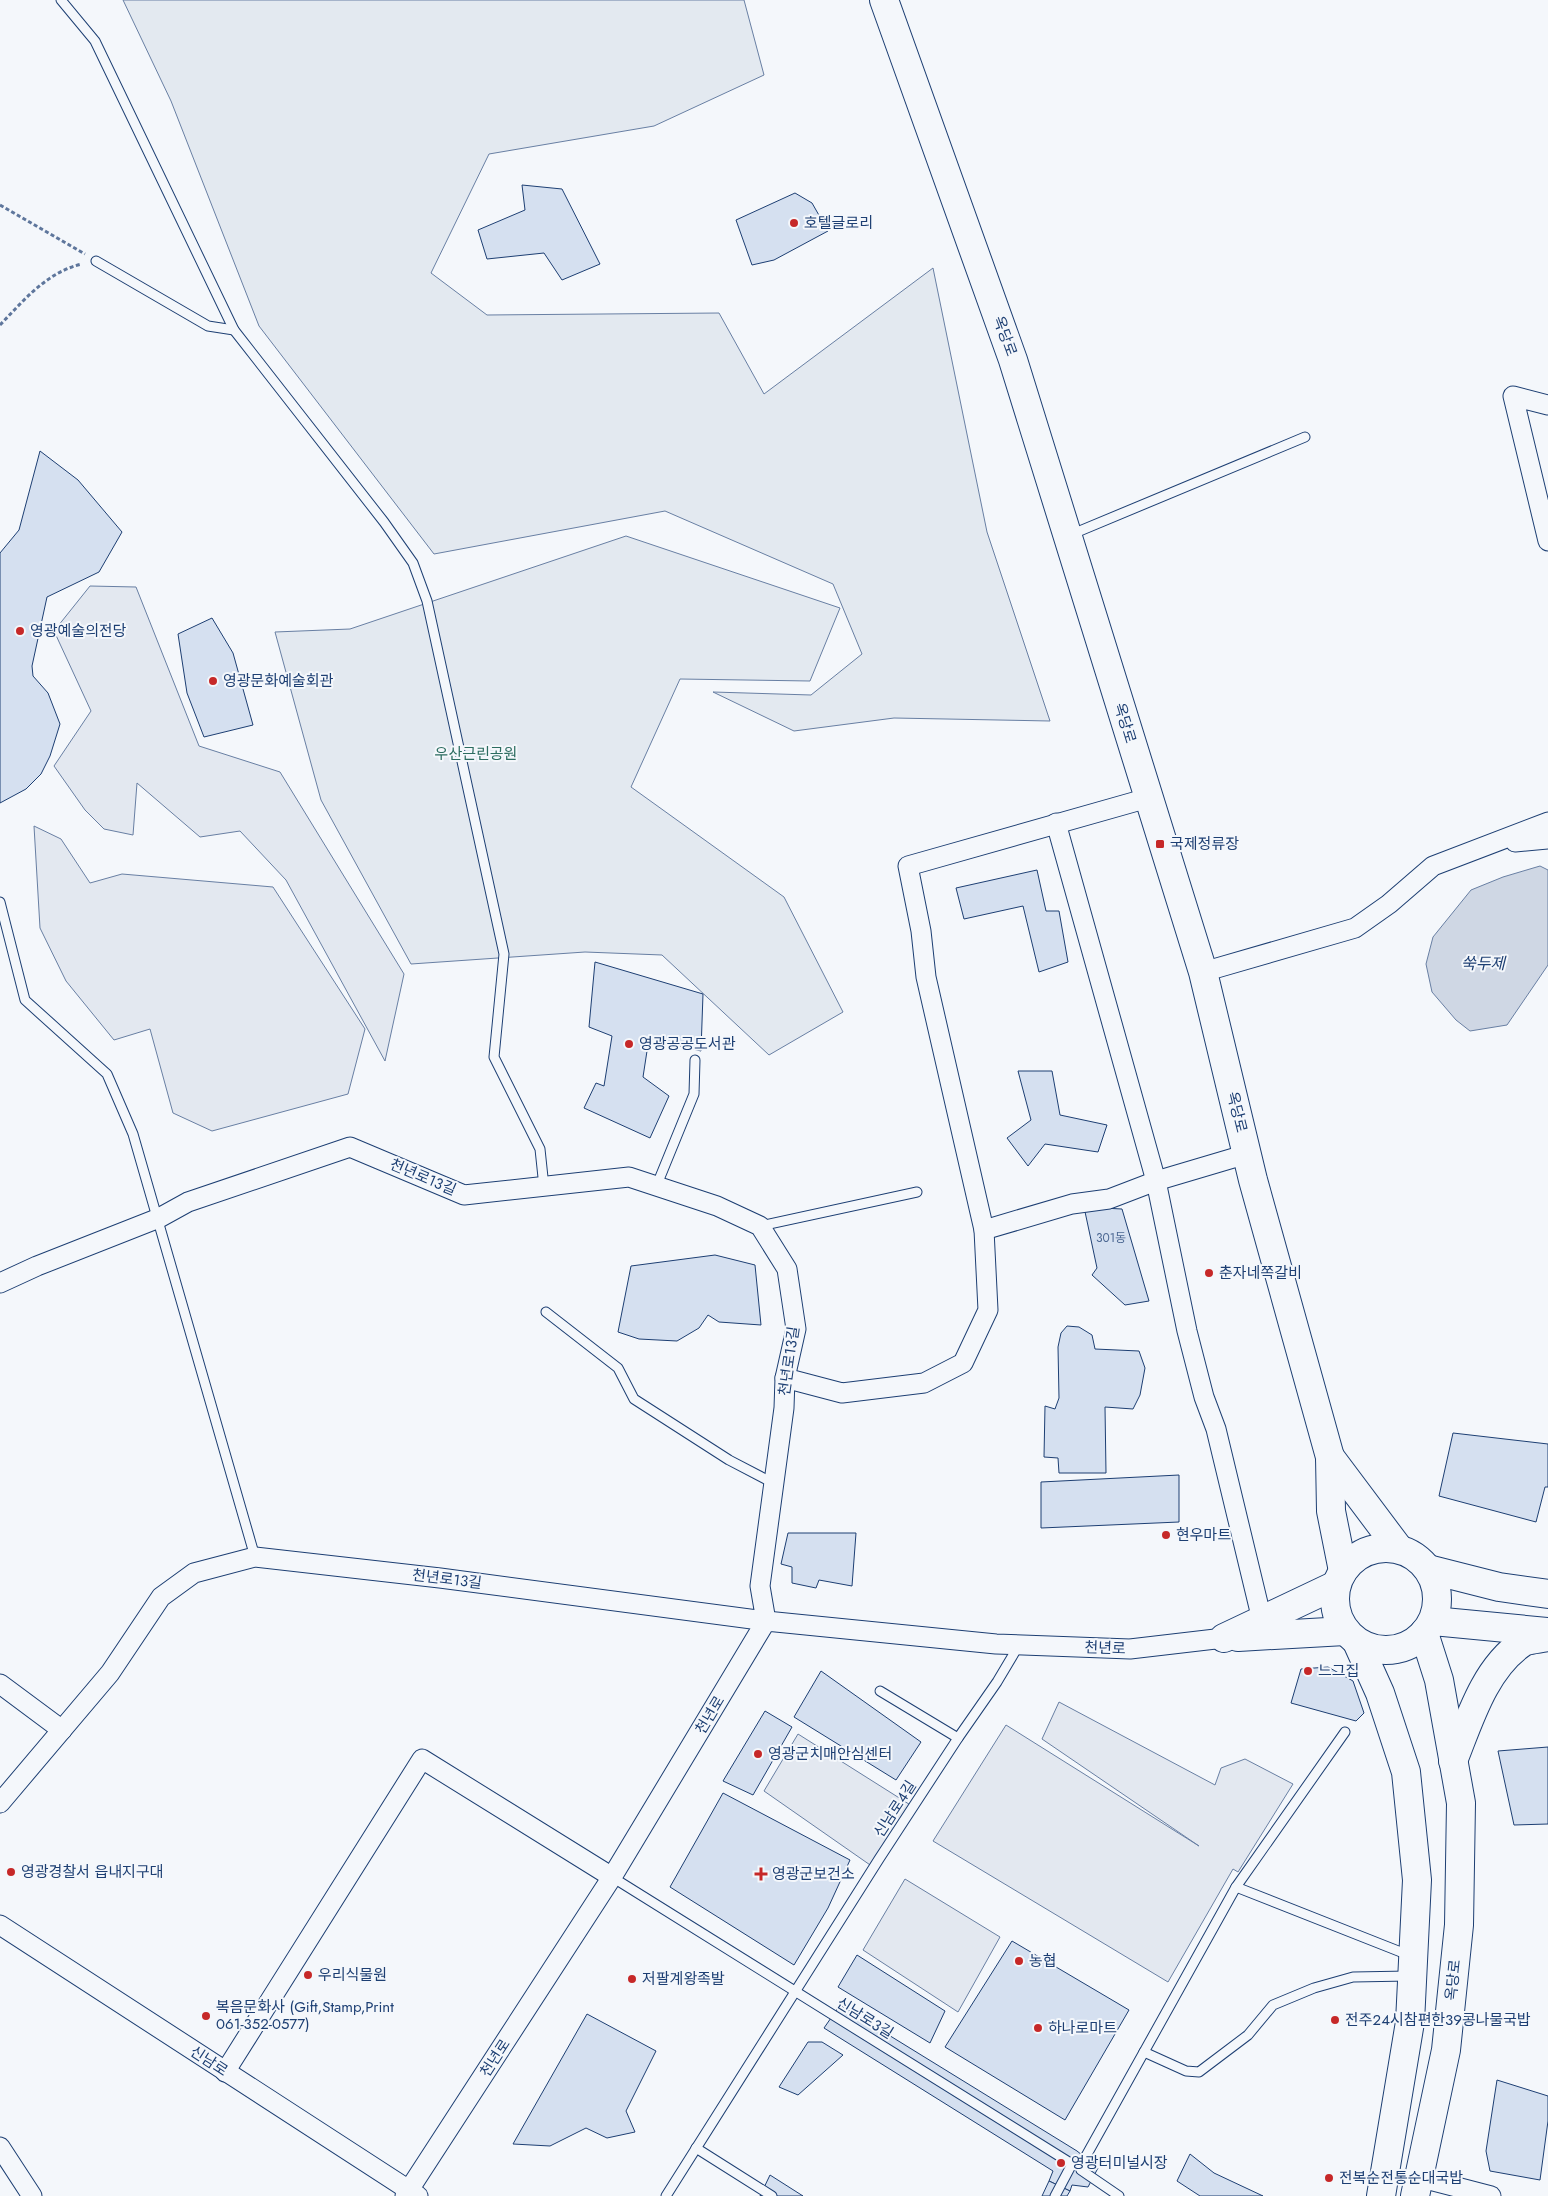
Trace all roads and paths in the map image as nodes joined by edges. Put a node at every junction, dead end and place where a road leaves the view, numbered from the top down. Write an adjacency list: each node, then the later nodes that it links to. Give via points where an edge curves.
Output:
1 (61, 0): 6 (lane, via 96,41)
2 (884, 0): 9 (main road, 옥당로, via 1013,360)
3 (0, 205): 4 (path)
4 (96, 261): 5 (path, via 65,268 31,292); 6 (lane, via 208,326)
5 (0, 325)
6 (234, 330): 22 (lane, via 384,522 413,563 427,601 504,954 494,1057 540,1149)
7 (1548, 405): 10 (street, via 1512,396)
8 (1305, 437): 9 (lane)
9 (1068, 536): 11 (main road, 옥당로)
10 (1548, 541)
11 (1148, 798): 13 (street); 17 (main road, 옥당로)
12 (1548, 822): 15 (street)
13 (1056, 823): 20 (street); 26 (street, via 908,866 926,977)
14 (1548, 839): 15 (street)
15 (1494, 844): 17 (street, via 1434,866 1355,928)
16 (0, 902): 24 (lane, via 26,1000 108,1074 133,1134)
17 (1203, 972): 19 (main road, 옥당로)
18 (695, 1060): 21 (lane, via 694,1094)
19 (1247, 1154): 20 (street); 30 (main road, 옥당로)
20 (1156, 1182): 26 (street, via 1109,1199 1072,1204); 37 (street, via 1187,1331 1216,1429)
21 (656, 1186): 22 (street, 천년로13길, via 629,1177); 25 (street, 천년로13길, via 717,1206)
22 (544, 1187): 24 (street, 천년로13길, via 464,1195 350,1146 188,1202)
23 (917, 1192): 25 (lane)
24 (159, 1218): 27 (street, 천년로13길); 33 (lane)
25 (760, 1226): 29 (street, 천년로13길, via 788,1269 793,1299 796,1329)
26 (984, 1230): 29 (street, via 988,1310 963,1364 924,1383 842,1394)
27 (0, 1283)
28 (546, 1312): 31 (lane, via 618,1368 634,1399 729,1460)
29 (785, 1378): 31 (street, 천년로13길)
30 (1330, 1457): 32 (main road); 35 (main road, via 1331,1511)
31 (773, 1483): 38 (street, 천년로13길, via 760,1586)
32 (1399, 1549): 34 (main road); 35 (main road, via 1368,1551 1353,1559)
33 (255, 1557): 38 (street, 천년로13길); 47 (street, 천년로13길, via 194,1573 161,1597 110,1673)
34 (1428, 1569): 36 (main road, via 1499,1587); 39 (main road, via 1437,1595)
35 (1339, 1578): 37 (main road); 41 (main road, via 1334,1601 1337,1617)
36 (1548, 1594)
37 (1262, 1620): 43 (main road)
38 (766, 1621): 44 (street, 천년로); 52 (street, 천년로)
39 (1428, 1627): 40 (main road); 41 (main road, via 1407,1646 1385,1651 1371,1649); 50 (main road, 옥당로)
40 (1548, 1632)
41 (1351, 1637): 43 (main road); 55 (main road, via 1380,1692 1406,1772 1417,1880)
42 (1548, 1637): 50 (main road, via 1523,1642 1500,1663 1476,1704)
43 (1224, 1638): 44 (street, 천년로, via 1130,1649)
44 (1019, 1644): 49 (lane, 신남로4길, via 998,1682)
45 (0, 1684): 47 (street)
46 (880, 1691): 49 (lane)
47 (62, 1730): 51 (street, 천년로13길)
48 (1345, 1732): 53 (lane)
49 (958, 1738): 56 (lane, 신남로4길)
50 (1453, 1761): 63 (main road, 옥당로, via 1461,1803 1459,1925 1446,2050)
51 (0, 1803)
52 (612, 1877): 56 (lane, 신남로3길); 58 (street, via 422,1759); 64 (street, 천년로)
53 (1236, 1887): 55 (lane); 57 (lane)
54 (0, 1925): 58 (street, 신남로)
55 (1413, 1967): 57 (lane, via 1353,1977 1314,1988 1273,2005 1248,2035 1199,2072 1186,2071); 70 (main road, via 1410,2022)
56 (797, 1991): 60 (lane, 신남로4길); 61 (lane, 신남로3길)
57 (1144, 2052): 62 (lane)
58 (225, 2072): 64 (street, 신남로)
59 (0, 2147): 65 (street)
60 (696, 2148): 66 (lane, 신남로4길); 67 (lane)
61 (1072, 2164): 62 (lane, 신남로3길); 68 (lane)
62 (1081, 2170): 69 (lane)
63 (1416, 2186): 71 (street)
64 (411, 2194)
65 (32, 2196)
66 (666, 2196)
67 (772, 2196)
68 (1055, 2196)
69 (1119, 2196)
70 (1380, 2196)
71 (1491, 2196)

